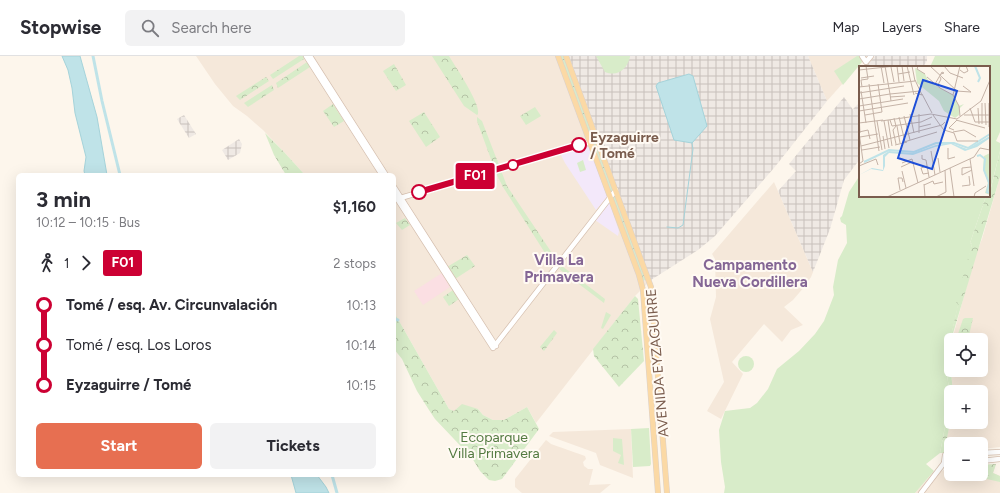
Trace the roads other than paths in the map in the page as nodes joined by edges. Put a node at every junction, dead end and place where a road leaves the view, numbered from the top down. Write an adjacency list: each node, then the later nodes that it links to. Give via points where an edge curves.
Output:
1 (306, 56): 9 (street)
2 (310, 56): 10 (street)
3 (558, 56): 8 (main road, AVENIDA EYZAGUIRRE)
4 (566, 56): 7 (main road, AVENIDA EYZAGUIRRE)
5 (862, 56): 6 (street)
6 (868, 58)
7 (598, 140): 8 (street); 11 (main road, AVENIDA EYZAGUIRRE)
8 (590, 142): 12 (street); 13 (main road, AVENIDA EYZAGUIRRE)
9 (381, 173)
10 (385, 173)
11 (616, 190): 13 (street); 14 (main road, AVENIDA EYZAGUIRRE)
12 (397, 197): 13 (street, via 495,347)
13 (610, 197): 15 (main road, AVENIDA EYZAGUIRRE)
14 (624, 211): 15 (main road); 16 (main road, AVENIDA EYZAGUIRRE)
15 (616, 214): 17 (main road, AVENIDA EYZAGUIRRE)
16 (644, 265): 17 (main road, via 641,268); 19 (main road, AVENIDA EYZAGUIRRE, via 651,287)
17 (636, 267): 18 (main road, AVENIDA EYZAGUIRRE, via 643,290)
18 (645, 313): 19 (main road, via 649,311); 20 (main road, AVENIDA EYZAGUIRRE)
19 (654, 314): 21 (main road, AVENIDA EYZAGUIRRE)
20 (653, 426): 21 (main road); 27 (main road, AVENIDA EYZAGUIRRE)
21 (662, 426): 28 (main road, AVENIDA EYZAGUIRRE)
22 (1000, 452): 23 (street)
23 (988, 453)
24 (1000, 459): 25 (street)
25 (988, 460)
26 (944, 463): 29 (street)
27 (658, 493)
28 (667, 493)
29 (921, 493)

